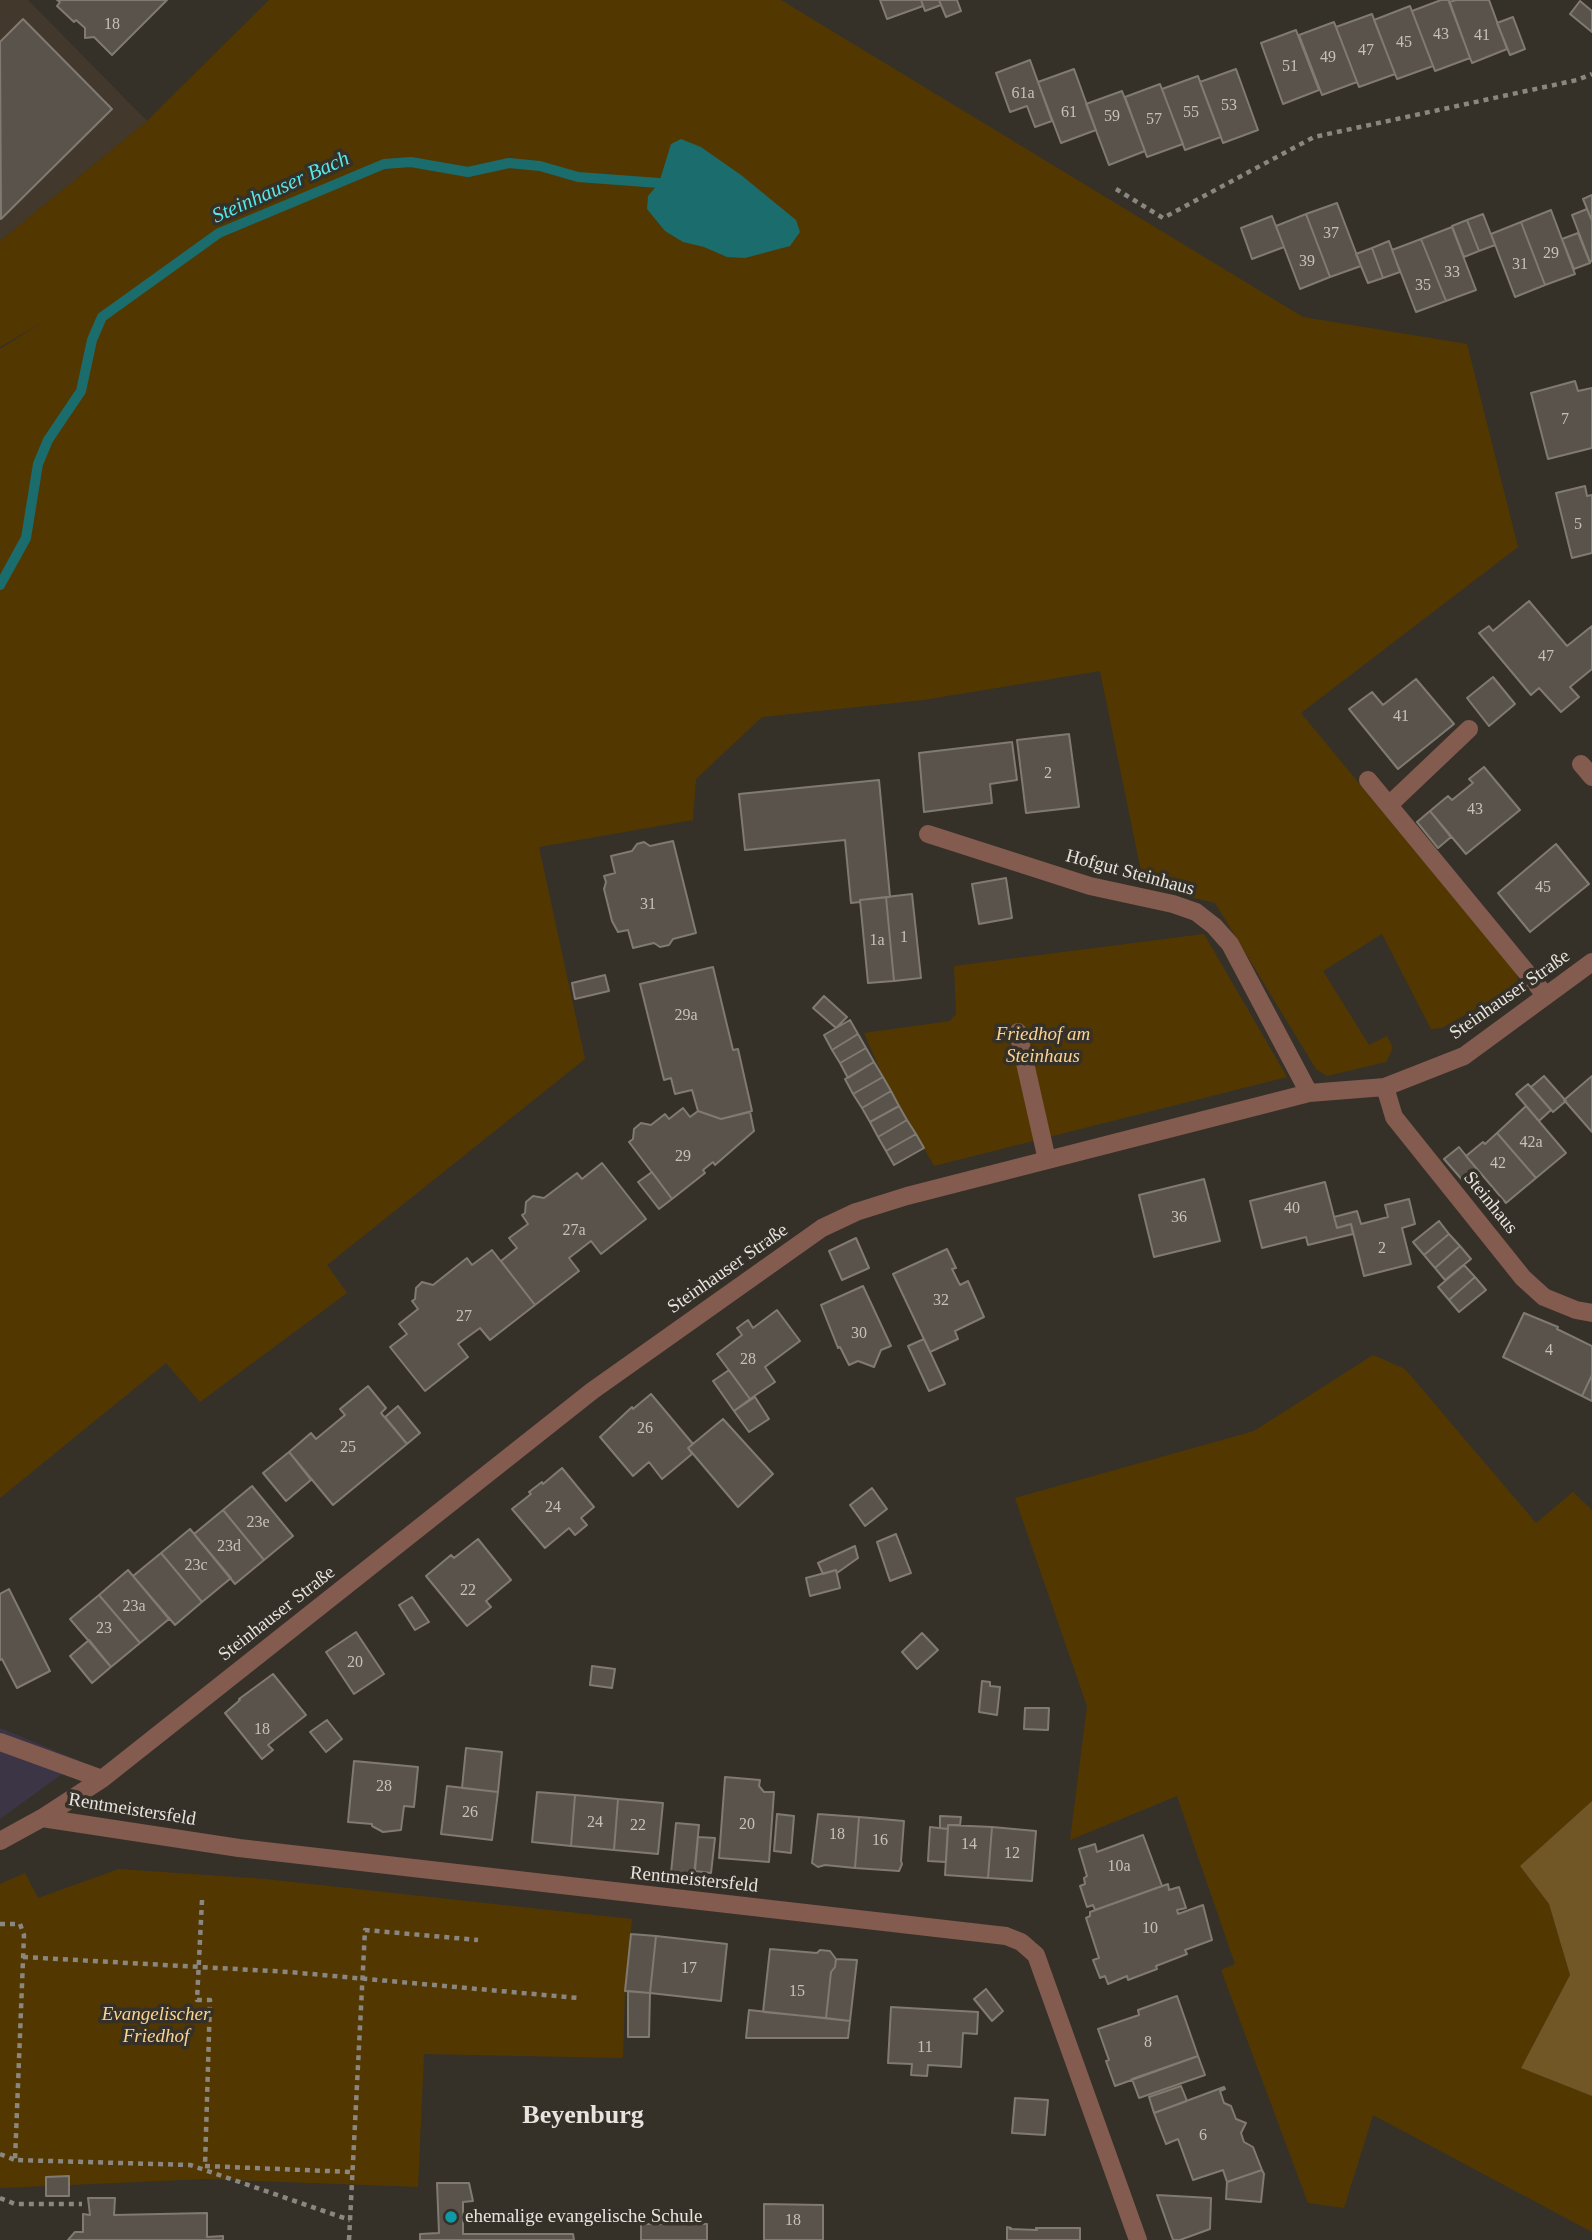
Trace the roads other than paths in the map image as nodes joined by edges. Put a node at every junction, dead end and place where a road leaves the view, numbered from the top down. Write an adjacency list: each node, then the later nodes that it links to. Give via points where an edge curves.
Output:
1 (1469, 729): 3 (street)
2 (1368, 780): 3 (street)
3 (1389, 805): 6 (street)
4 (928, 834): 9 (street, Hofgut Steinhaus, via 1090,886 1196,912 1230,944)
5 (1592, 962): 6 (street, Steinhauser Straße)
6 (1546, 996): 8 (street, Steinhauser Straße, via 1464,1056)
7 (1018, 1032): 10 (street)
8 (1385, 1087): 9 (street, Steinhauser Straße); 11 (street, Steinhaus, via 1394,1117 1523,1279 1544,1297)
9 (1309, 1093): 10 (street, Steinhauser Straße)
10 (1047, 1160): 13 (street, Steinhauser Straße, via 906,1196 822,1228 592,1391)
11 (1592, 1313)
12 (0, 1742): 13 (street)
13 (102, 1780): 14 (street, Steinhauser Straße)
14 (43, 1818): 15 (street, Steinhauser Straße); 16 (street, Rentmeistersfeld, via 239,1848 1006,1936 1036,1955)
15 (0, 1841)
16 (1138, 2240)

